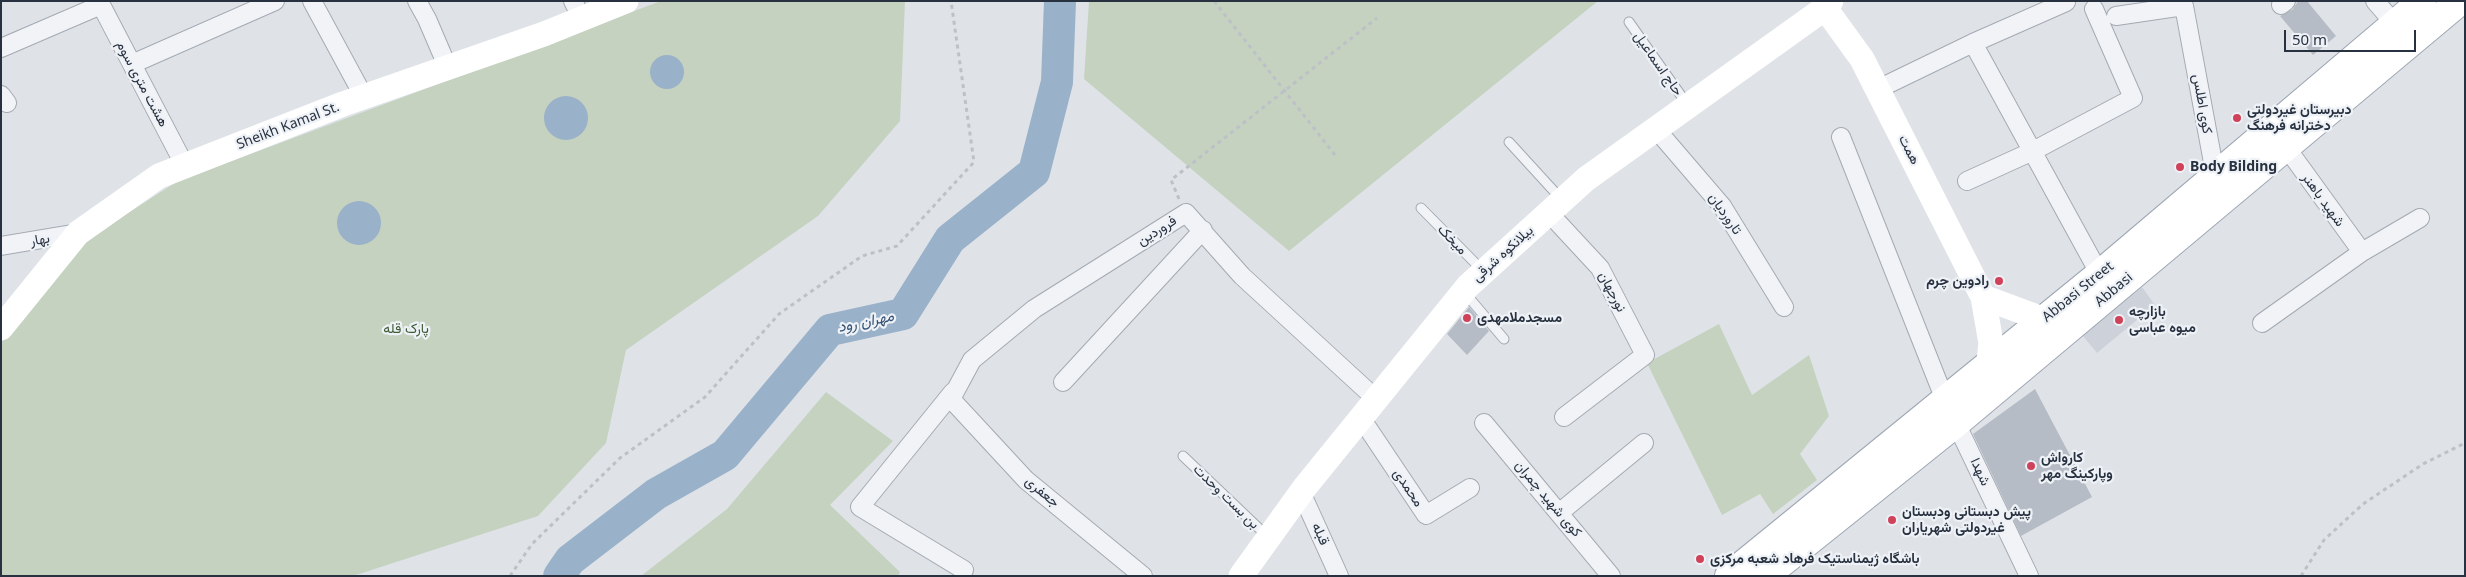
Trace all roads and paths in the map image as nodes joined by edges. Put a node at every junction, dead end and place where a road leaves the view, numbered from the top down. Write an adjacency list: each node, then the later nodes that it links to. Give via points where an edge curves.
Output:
1 (275, 1): 21 (street)
2 (312, 1): 25 (street)
3 (417, 1): 22 (street)
4 (626, 1): 14 (street, Sheikh Kamal St.)
5 (951, 1): 71 (path, via 974,162 897,246 862,256 779,314 705,397 620,458 532,544)
6 (1214, 1): 24 (path)
7 (2375, 1): 18 (street)
8 (2422, 1): 18 (main road, Abbasi Street)
9 (2460, 1): 18 (main road, Abbasi)
10 (2066, 2): 19 (street)
11 (100, 3): 20 (street); 21 (street, هشت متری سوم)
12 (1828, 5): 23 (street, همت); 26 (street, بیلانکوه شرقی)
13 (2094, 9): 31 (street, via 2133,98)
14 (578, 10): 22 (street, Sheikh Kamal St.)
15 (2116, 16): 34 (street, کوی اطلس, via 2184,6)
16 (1377, 18): 24 (path)
17 (1629, 22): 26 (lane, حاج اسماعیل)
18 (2403, 33): 30 (main road, Abbasi); 34 (main road, Abbasi Street)
19 (1973, 43): 23 (street); 31 (street)
20 (1, 48)
21 (132, 64): 33 (street, هشت متری سوم)
22 (448, 68): 25 (street, Sheikh Kamal St.)
23 (1878, 89): 48 (street, همت)
24 (1283, 90): 32 (path); 39 (path, via 1171,180)
25 (364, 97): 33 (street, Sheikh Kamal St.)
26 (1688, 106): 27 (street, بیلانکوه شرقی)
27 (1656, 129): 37 (street, بیلانکوه شرقی, via 1586,178); 49 (street, تاروردیان, via 1722,206)
28 (1841, 137): 60 (street, شهدا)
29 (1509, 142): 37 (lane)
30 (2286, 147): 36 (main road, Abbasi); 44 (street, شهید باهنر)
31 (2032, 151): 35 (street); 46 (street)
32 (1335, 156)
33 (185, 166): 42 (street, Sheikh Kamal St., via 159,176)
34 (2215, 174): 36 (street, کوی اطلس); 46 (main road, Abbasi Street)
35 (1967, 181)
36 (2220, 202): 46 (main road, Abbasi)
37 (1555, 207): 45 (street, بیلانکوه شرقی); 61 (street, نورجهان, via 1600,268 1645,356)
38 (1421, 208): 45 (lane, میخک)
39 (1186, 213): 41 (street, فروردین); 57 (street, فروردین, via 1034,309 972,360)
40 (2420, 218): 44 (street)
41 (1203, 230): 56 (street); 59 (street, فروردین, via 1242,276)
42 (78, 233): 43 (street, بهار); 52 (street, Sheikh Kamal St.)
43 (1, 246)
44 (2362, 252): 51 (street)
45 (1484, 272): 47 (street, بیلانکوه شرقی)
46 (2106, 284): 50 (main road, Abbasi Street); 53 (main road, Abbasi)
47 (1464, 291): 54 (lane); 59 (street, بیلانکوه شرقی)
48 (1983, 297): 50 (street); 55 (street, همت, via 1991,343)
49 (1784, 308)
50 (2043, 320): 53 (street); 55 (main road, Abbasi Street)
51 (2262, 323)
52 (1, 328)
53 (2068, 328): 58 (main road, Abbasi)
54 (1504, 339)
55 (1988, 366): 58 (street, همت); 60 (main road, Abbasi Street)
56 (1062, 382)
57 (952, 396): 70 (street, فروردین, via 860,507); 72 (street, جعفری, via 1026,480)
58 (1985, 398): 60 (main road, Abbasi)
59 (1368, 408): 66 (street, محمدی, via 1426,515); 67 (street, بیلانکوه شرقی)
60 (1950, 412): 76 (main road, Abbasi Street); 77 (main road, Abbasi); 78 (street, شهدا)
61 (1564, 417)
62 (1484, 423): 68 (street, کوی شهید چمران)
63 (1644, 442): 68 (street)
64 (2465, 442): 79 (path, via 2423,464 2363,504 2324,540)
65 (1183, 456): 69 (lane, بن بست وحدت)
66 (1470, 488)
67 (1301, 492): 69 (street, بیلانکوه شرقی); 74 (street, قبله)
68 (1559, 513): 75 (street, کوی شهید چمران)
69 (1268, 537): 73 (street, بیلانکوه شرقی)
70 (964, 570)
71 (510, 576)
72 (1142, 576)
73 (1240, 576)
74 (1339, 576)
75 (1611, 576)
76 (1729, 576)
77 (1765, 576)
78 (2029, 576)
79 (2301, 576)

